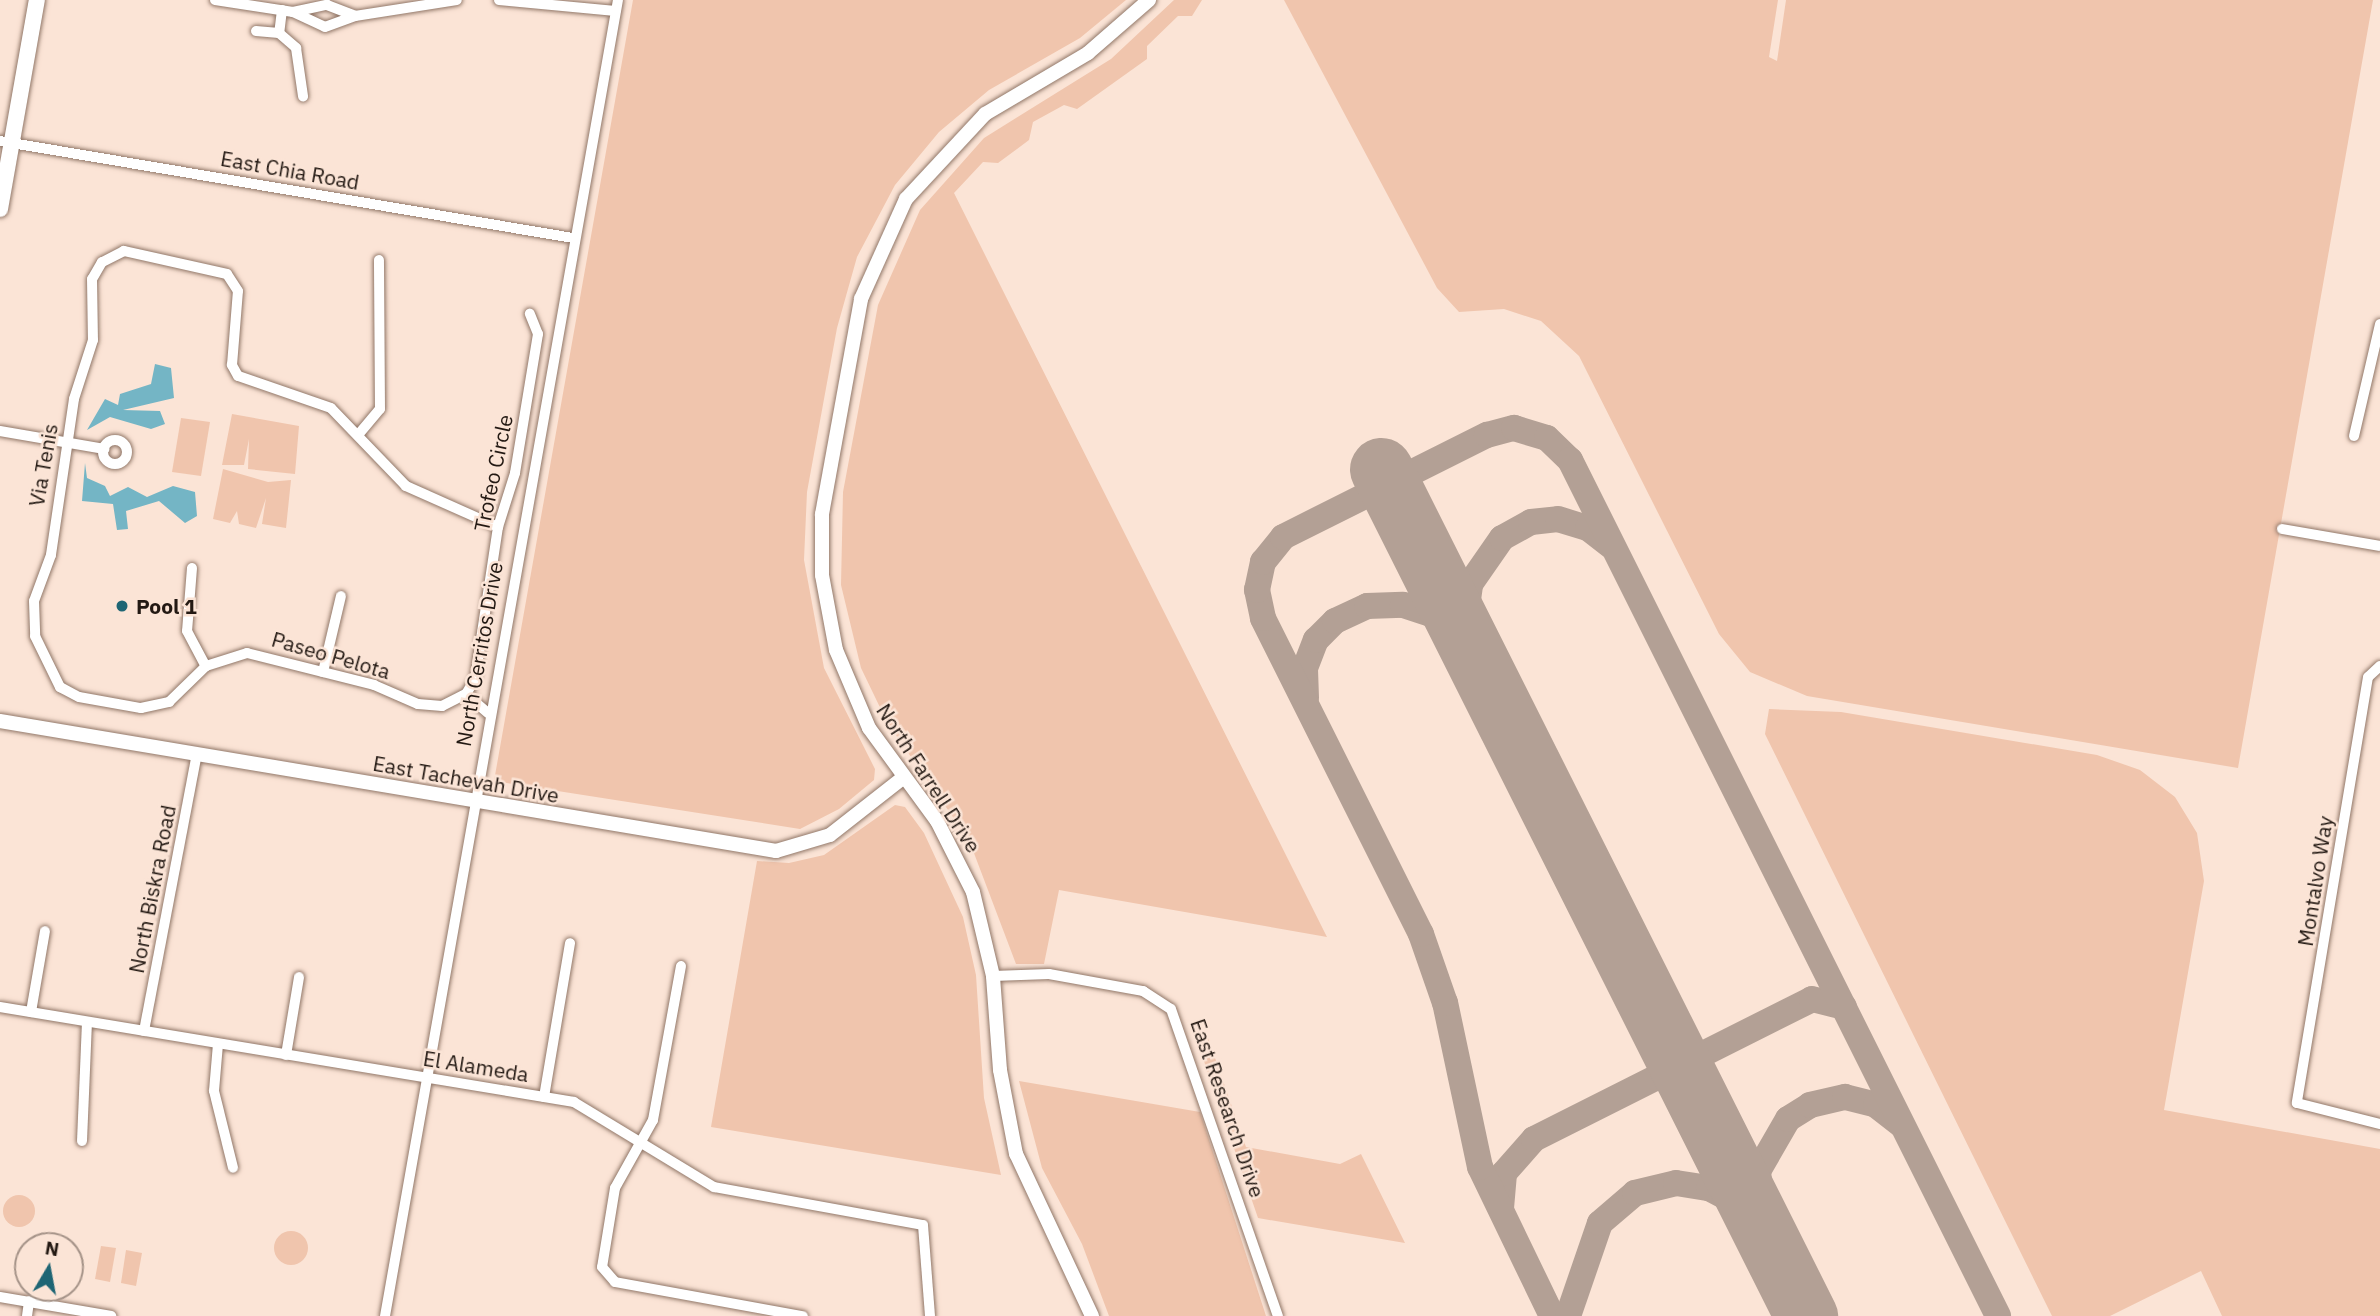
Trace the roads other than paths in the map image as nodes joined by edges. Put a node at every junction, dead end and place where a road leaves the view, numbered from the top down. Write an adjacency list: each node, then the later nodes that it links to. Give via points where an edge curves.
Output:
1 (37, 0): 12 (main road)
2 (215, 0): 7 (street)
3 (457, 0): 8 (street)
4 (499, 0): 6 (street)
5 (1149, 0): 36 (street, North Farrell Drive, via 1088,53 1003,101 955,140 906,199 868,277 825,488 822,575 850,689)
6 (616, 5): 14 (street, North Cerritos Drive)
7 (288, 11): 8 (street, via 327,5); 8 (street, via 325,27); 10 (street)
8 (355, 16)
9 (256, 31): 10 (street)
10 (279, 33): 11 (street, via 296,48)
11 (303, 96)
12 (6, 142): 13 (main road); 14 (street, East Chia Road)
13 (0, 209)
14 (573, 238): 33 (street, North Cerritos Drive)
15 (379, 260): 19 (street, via 380,409)
16 (530, 314): 23 (street, Trofeo Circle, via 538,334 515,473)
17 (2380, 324): 20 (street)
18 (0, 431): 21 (street)
19 (358, 435): 21 (street, Via Tenis, via 331,408 238,376 232,365 238,291 227,274 150,254 115,254 92,279 91,351); 23 (street, via 406,486)
20 (2354, 436)
21 (66, 442): 22 (street); 31 (street, Via Tenis, via 51,555 33,612 35,636)
22 (104, 449)
23 (498, 527): 32 (street, Trofeo Circle, via 483,641)
24 (2282, 529): 25 (street)
25 (2380, 546)
26 (192, 568): 28 (street, via 187,631)
27 (341, 596): 30 (street)
28 (206, 666): 30 (street, Paseo Pelota, via 247,653); 31 (street, Paseo Pelota, via 169,702 152,707 79,697)
29 (2378, 667): 51 (street, Montalvo Way, via 2368,677 2297,1103)
30 (323, 673): 32 (street, Paseo Pelota, via 442,706)
31 (60, 687)
32 (466, 694): 33 (street)
33 (488, 713): 37 (street, North Cerritos Drive)
34 (0, 721): 35 (street, East Tachevah Drive)
35 (197, 753): 37 (street, East Tachevah Drive); 46 (street, North Biskra Road)
36 (904, 777): 37 (street, East Tachevah Drive, via 830,835 776,851); 41 (street, North Farrell Drive, via 965,873)
37 (475, 803): 49 (street, North Cerritos Drive)
38 (46, 931): 44 (street)
39 (570, 943): 50 (street)
40 (681, 966): 53 (street, via 653,1120)
41 (993, 976): 60 (street, North Farrell Drive, via 1000,1070 1016,1154); 61 (street, East Research Drive, via 1049,974 1141,990 1171,1009)
42 (299, 977): 48 (street)
43 (0, 1007): 44 (street, El Alameda)
44 (31, 1012): 45 (street, El Alameda)
45 (87, 1022): 46 (street, El Alameda); 52 (street)
46 (144, 1031): 47 (street, El Alameda)
47 (218, 1044): 48 (street, El Alameda); 54 (street, via 214,1091)
48 (286, 1055): 49 (street, El Alameda)
49 (428, 1079): 50 (street, El Alameda); 57 (street, North Cerritos Drive)
50 (544, 1097): 53 (street, El Alameda, via 585,1106)
51 (2380, 1124)
52 (82, 1141)
53 (639, 1143): 58 (street, via 615,1188 602,1267 607,1277); 59 (street, El Alameda, via 714,1187 923,1225)
54 (233, 1168)
55 (34, 1302): 56 (street)
56 (111, 1316)
57 (385, 1316)
58 (803, 1316)
59 (930, 1316)
60 (1093, 1316)
61 (1278, 1316)

